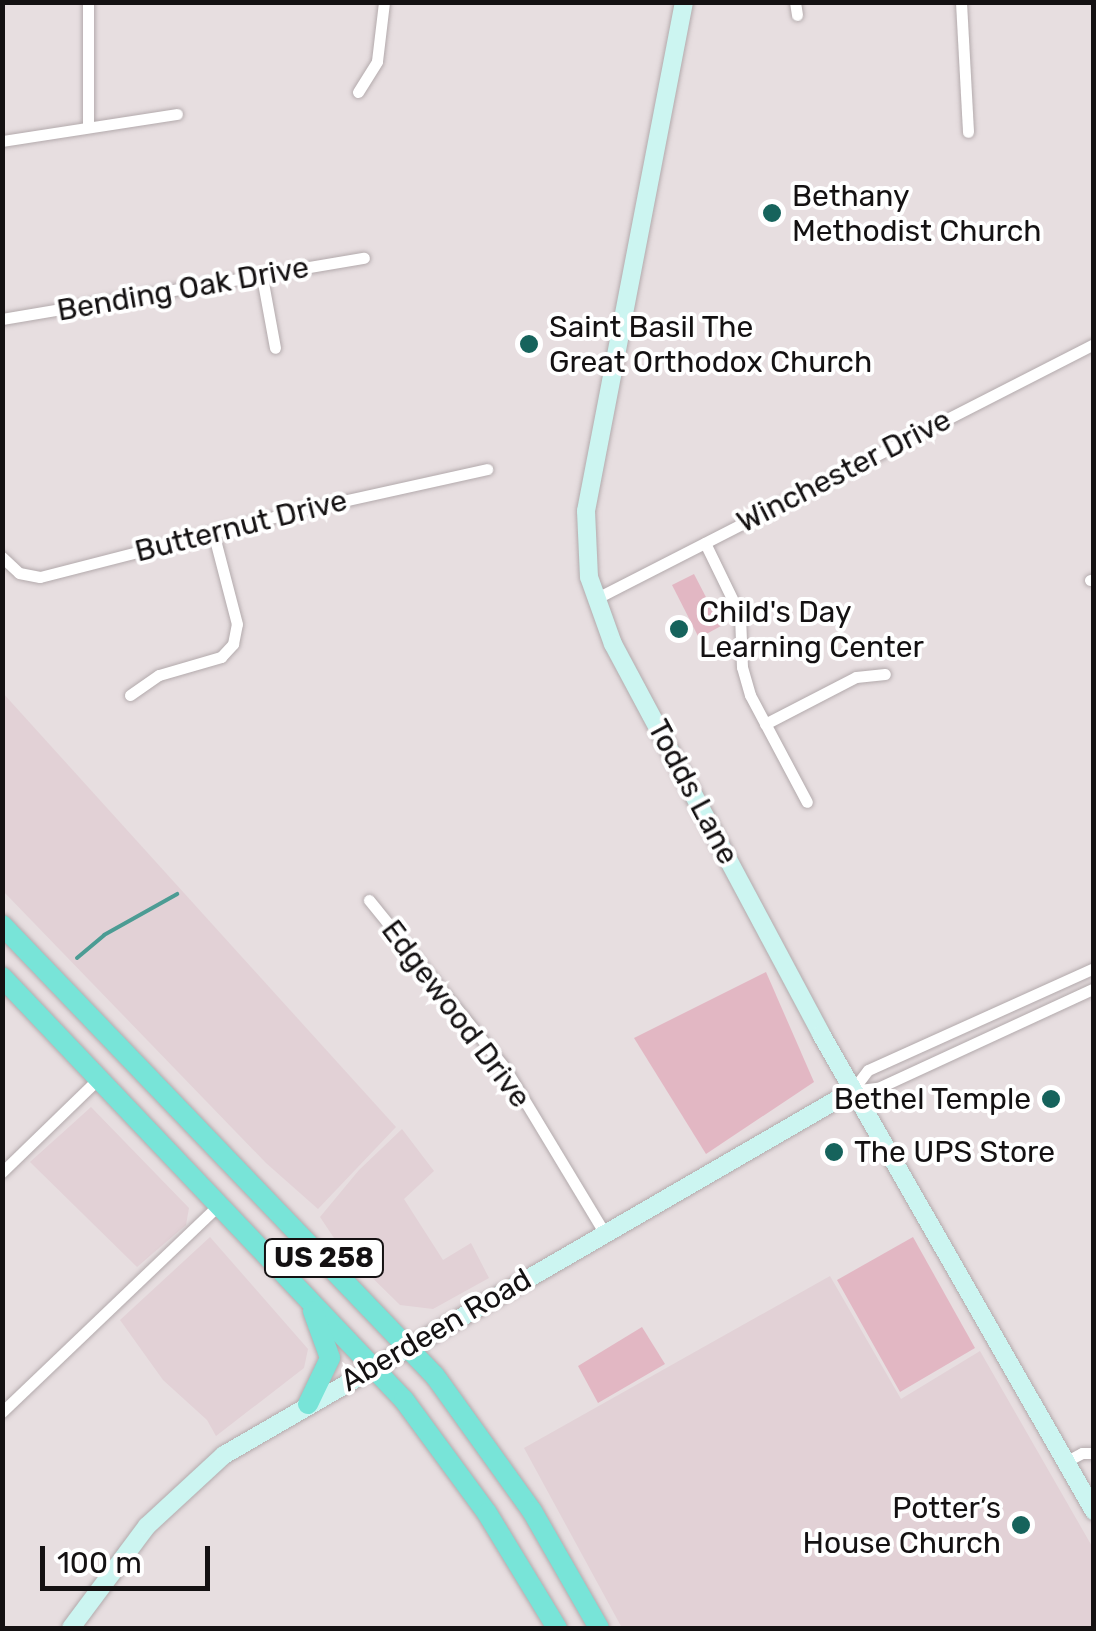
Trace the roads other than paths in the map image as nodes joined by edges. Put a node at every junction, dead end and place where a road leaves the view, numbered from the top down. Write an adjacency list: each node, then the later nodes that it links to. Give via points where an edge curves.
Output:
1 (88, 2): 7 (street)
2 (384, 2): 5 (street, via 377,61)
3 (684, 2): 19 (main road, Todds Lane, via 586,512)
4 (961, 2): 8 (street)
5 (358, 92)
6 (177, 114): 7 (street)
7 (88, 127): 9 (street)
8 (968, 132)
9 (2, 142)
10 (364, 258): 11 (street, Bending Oak Drive)
11 (262, 277): 12 (street, Bending Oak Drive); 14 (street)
12 (2, 319)
13 (1094, 344): 17 (street, Winchester Drive)
14 (275, 348)
15 (488, 469): 16 (street, Butternut Drive)
16 (213, 532): 18 (street, Butternut Drive, via 40,577 19,573); 21 (street, via 237,624 233,644 221,657 159,676)
17 (705, 543): 19 (street, Winchester Drive); 22 (street, via 740,615 744,680)
18 (2, 557)
19 (595, 599): 30 (main road, Todds Lane)
20 (885, 674): 22 (street, via 856,678)
21 (130, 696)
22 (766, 724): 23 (street)
23 (807, 802)
24 (369, 900): 33 (street, Edgewood Drive, via 504,1068)
25 (2, 925): 35 (highway, US 258)
26 (1094, 968): 30 (street, via 868,1070)
27 (2, 977): 29 (highway, US 258)
28 (1094, 988): 30 (street, via 878,1088)
29 (99, 1078): 31 (street); 32 (highway, US 258)
30 (852, 1091): 33 (main road, Aberdeen Road); 40 (main road, Todds Lane)
31 (2, 1172)
32 (220, 1204): 34 (highway, US 258); 38 (street)
33 (604, 1232): 35 (main road, Aberdeen Road)
34 (306, 1296): 36 (highway, US 258); 37 (highway, via 330,1358)
35 (408, 1346): 36 (main road, Aberdeen Road); 44 (highway, US 258, via 494,1453)
36 (374, 1366): 37 (main road, Aberdeen Road); 43 (highway, US 258, via 466,1482)
37 (308, 1404): 42 (main road, Aberdeen Road, via 224,1454 167,1504)
38 (2, 1412)
39 (1094, 1454): 40 (street)
40 (1065, 1462): 41 (main road, Todds Lane)
41 (1094, 1511)
42 (71, 1628)
43 (557, 1628)
44 (598, 1628)

